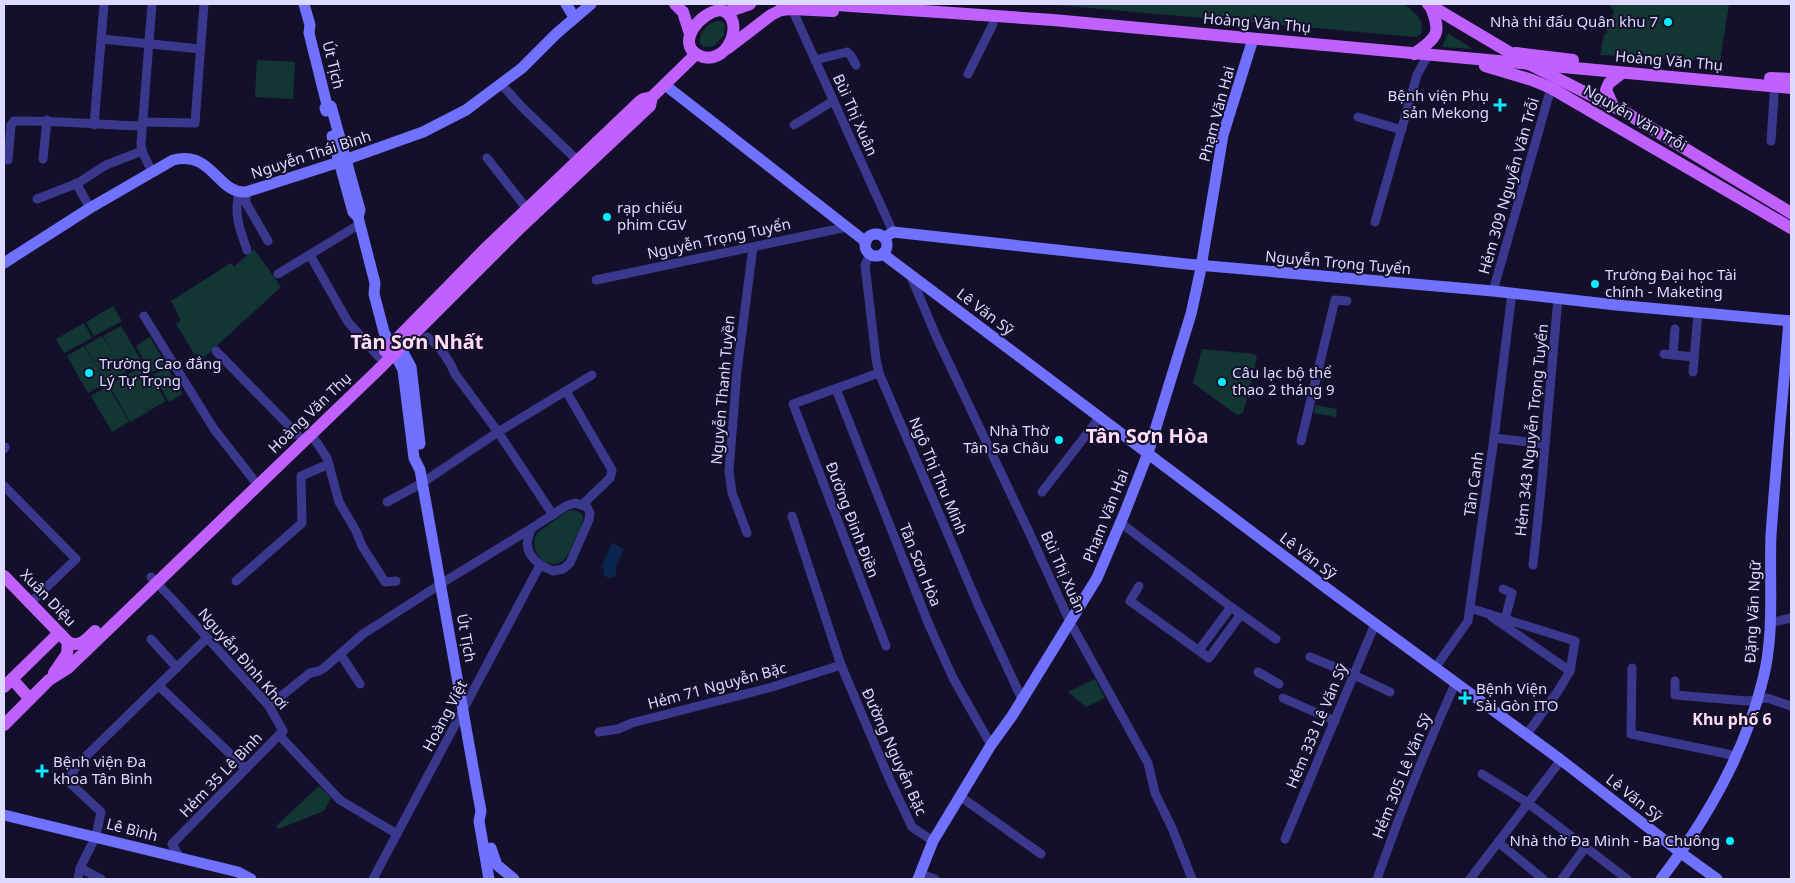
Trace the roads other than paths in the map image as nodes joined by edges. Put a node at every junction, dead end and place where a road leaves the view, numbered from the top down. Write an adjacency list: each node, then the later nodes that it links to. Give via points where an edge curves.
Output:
1 (104, 4): 21 (street)
2 (152, 4): 22 (street)
3 (204, 4): 23 (street)
4 (297, 4): 18 (street, Út Tịch, via 303,26)
5 (304, 4): 18 (street, Út Tịch)
6 (566, 4): 15 (street)
7 (590, 4): 15 (street, Nguyễn Thái Bình)
8 (675, 4): 19 (main road, via 683,12)
9 (750, 4): 14 (main road)
10 (822, 4): 16 (main road)
11 (945, 4): 17 (main road, Hoàng Văn Thụ, via 1015,10)
12 (1429, 4): 25 (main road, Nguyễn Văn Trỗi); 27 (main road, via 1437,23 1436,32 1433,39)
13 (789, 7): 16 (main road, Hoàng Văn Thụ); 24 (main road); 30 (street, Bùi Thị Xuân)
14 (718, 9): 19 (main road, via 698,21); 24 (main road, via 731,16 733,24 733,34)
15 (574, 17): 37 (street, Nguyễn Thái Bình, via 527,64)
16 (998, 20): 17 (main road, Hoàng Văn Thụ, via 1014,26); 34 (street)
17 (1053, 20): 20 (main road, Hoàng Văn Thụ)
18 (309, 33): 55 (street, Út Tịch, via 327,105 331,106)
19 (690, 34): 26 (main road)
20 (1253, 38): 27 (main road, Hoàng Văn Thụ); 79 (street, Phạm Văn Hai, via 1223,135)
21 (102, 39): 22 (street); 47 (street)
22 (148, 43): 23 (street); 46 (street)
23 (200, 49): 46 (street, via 195,123)
24 (726, 49): 26 (main road, via 711,57)
25 (1511, 53): 31 (main road, Nguyễn Văn Trỗi); 36 (main road, Hoàng Văn Thụ)
26 (696, 54): 38 (main road, Hoàng Văn Thụ)
27 (1414, 54): 28 (main road, Hoàng Văn Thụ)
28 (1428, 55): 29 (main road, Hoàng Văn Thụ); 49 (street, via 1417,74)
29 (1454, 57): 31 (main road, Hoàng Văn Thụ); 39 (main road, Nguyễn Văn Trỗi)
30 (815, 60): 32 (street, via 847,52); 42 (street, Bùi Thị Xuân)
31 (1529, 64): 33 (main road, Hoàng Văn Thụ); 43 (main road, Nguyễn Văn Trỗi)
32 (856, 65)
33 (1622, 73): 36 (main road, Hoàng Văn Thụ); 43 (main road, via 1609,83 1606,90)
34 (968, 74)
35 (1791, 79): 36 (main road, Hoàng Văn Thụ)
36 (1775, 82): 40 (main road, Hoàng Văn Thụ); 50 (street)
37 (501, 84): 55 (street, Nguyễn Thái Bình, via 466,110 423,132); 56 (street)
38 (665, 85): 41 (main road, Hoàng Văn Thụ); 68 (street)
39 (1551, 88): 59 (main road, Nguyễn Văn Trỗi); 83 (street, Hẻm 309 Nguyễn Văn Trỗi)
40 (1791, 88)
41 (652, 97): 56 (main road, Hoàng Văn Thụ, via 642,99); 90 (main road, Hoàng Văn Thụ, via 650,106)
42 (833, 102): 48 (street); 70 (street, Bùi Thị Xuân)
43 (1613, 106): 57 (main road, Nguyễn Văn Trỗi)
44 (1358, 117): 49 (street)
45 (47, 120): 47 (street); 53 (street, via 14,121); 54 (street)
46 (142, 124): 47 (street); 51 (street)
47 (94, 125)
48 (794, 125)
49 (1402, 130): 67 (street)
50 (1771, 141)
51 (142, 150): 58 (street); 60 (street, via 106,165)
52 (487, 158): 64 (street)
53 (8, 160)
54 (43, 160)
55 (343, 161): 61 (street, Nguyễn Thái Bình); 66 (street, Út Tịch, via 360,210)
56 (578, 161): 64 (main road, Hoàng Văn Thụ)
57 (1706, 162): 59 (main road); 65 (main road, Nguyễn Văn Trỗi)
58 (152, 172): 61 (street, Nguyễn Thái Bình, via 173,160 194,159 233,189); 63 (street, Nguyễn Thái Bình)
59 (1698, 174): 69 (main road, Nguyễn Văn Trỗi)
60 (76, 183): 62 (street); 63 (street)
61 (243, 192): 71 (street); 74 (street, via 237,204 237,222)
62 (37, 199)
63 (90, 208): 78 (street, Nguyễn Thái Bình)
64 (527, 209): 90 (main road, Hoàng Văn Thụ)
65 (1791, 213)
66 (359, 221): 77 (street); 92 (street, Út Tịch)
67 (1376, 222)
68 (847, 227): 72 (street); 73 (street, Nguyễn Trọng Tuyển)
69 (1791, 228)
70 (888, 235): 72 (street, via 874,235); 76 (street); 79 (street, Nguyễn Trọng Tuyển)
71 (268, 241)
72 (866, 242): 75 (street)
73 (753, 247): 82 (street, Nguyễn Trọng Tuyển); 120 (street, Nguyễn Thanh Tuyền, via 737,371 729,471 732,493)
74 (247, 250)
75 (870, 254): 76 (street); 97 (street, Ngô Thị Thu Minh, via 865,265)
76 (883, 254): 81 (street, Lê Văn Sỹ)
77 (310, 255): 80 (street); 95 (street, via 348,322)
78 (4, 263)
79 (1201, 266): 83 (street, Nguyễn Trọng Tuyển); 108 (street, Phạm Văn Hai, via 1191,314)
80 (278, 274)
81 (910, 274): 101 (street, Lê Văn Sỹ); 138 (street, Bùi Thị Xuân)
82 (596, 280)
83 (1494, 291): 84 (street, Nguyễn Trọng Tuyển)
84 (1512, 293): 85 (street, Nguyễn Trọng Tuyển); 105 (street, Tân Canh)
85 (1558, 298): 87 (street, Nguyễn Trọng Tuyển); 107 (street, Hẻm 343 Nguyễn Trọng Tuyển)
86 (1347, 301): 106 (street, via 1335,300)
87 (1698, 312): 89 (street, Nguyễn Trọng Tuyển); 94 (street)
88 (144, 316): 110 (street, via 214,429)
89 (1790, 321): 140 (street, Đặng Văn Ngữ, via 1771,537)
90 (421, 327): 92 (main road, Hoàng Văn Thụ); 102 (street)
91 (1675, 329): 94 (street, via 1669,355)
92 (395, 346): 95 (main road, Hoàng Văn Thụ); 103 (main road, Hoàng Văn Thụ); 111 (street, Út Tịch, via 403,370 414,458)
93 (216, 352): 104 (street)
94 (1694, 356): 96 (street)
95 (379, 357): 104 (main road, Hoàng Văn Thụ)
96 (1693, 372)
97 (879, 373): 99 (street); 166 (street, Ngô Thị Thu Minh)
98 (592, 375): 100 (street)
99 (836, 389): 145 (street, Đường Đinh Điền, via 793,404); 176 (street, Tân Sơn Hòa, via 929,625 953,678)
100 (566, 391): 102 (street); 115 (street, via 612,470 610,478)
101 (1100, 418): 108 (street, Lê Văn Sỹ); 113 (street)
102 (498, 432): 111 (street); 116 (street)
103 (312, 434): 109 (street); 121 (main road, Hoàng Văn Thụ)
104 (298, 435): 110 (main road, Hoàng Văn Thụ)
105 (1494, 438): 107 (street); 133 (street, Tân Canh)
106 (1301, 441)
107 (1545, 444): 123 (street, Hẻm 343 Nguyễn Trọng Tuyển)
108 (1148, 454): 118 (street, Phạm Văn Hai); 139 (street, Lê Văn Sỹ)
109 (329, 464): 126 (street, via 301,476 302,523); 127 (street, via 339,502 362,546 385,582)
110 (253, 478): 121 (main road, Hoàng Văn Thụ)
111 (422, 483): 114 (street); 128 (street, Út Tịch)
112 (4, 486): 131 (street, via 76,559)
113 (1042, 492)
114 (387, 502)
115 (583, 504): 116 (street, via 570,504); 122 (street, via 590,517 570,563 558,571)
116 (553, 515): 119 (street)
117 (792, 516): 149 (street, Đường Nguyễn Bặc)
118 (1120, 523): 132 (street); 138 (street, Phạm Văn Hai, via 1097,578)
119 (532, 528): 122 (street, via 528,548); 128 (street)
120 (747, 533)
121 (170, 565): 125 (main road, Hoàng Văn Thụ)
122 (540, 565): 170 (street, Hoàng Việt)
123 (1532, 565)
124 (4, 576): 131 (main road, Xuân Diệu)
125 (154, 580): 141 (main road, Hoàng Văn Thụ, via 84,642 78,645); 142 (street, Nguyễn Đình Khơi); 156 (main road, Hoàng Văn Thụ, via 68,668)
126 (236, 581)
127 (396, 581)
128 (441, 583): 147 (street, via 363,634); 170 (street, Út Tịch)
129 (1139, 586): 146 (street, via 1130,601)
130 (1502, 589): 136 (street, via 1512,593)
131 (30, 603): 141 (main road, Xuân Diệu)
132 (1231, 607): 135 (street); 146 (street)
133 (1470, 608): 134 (street); 151 (street, Tân Canh, via 1468,622)
134 (1483, 612): 136 (street); 153 (street)
135 (1241, 614): 144 (street); 146 (street, via 1209,658)
136 (1505, 618): 153 (street, via 1575,641)
137 (1791, 618): 140 (street)
138 (1070, 622): 166 (street, Phạm Văn Hai); 205 (street, Bùi Thị Xuân, via 1148,763 1155,793)
139 (1375, 624): 151 (street, Lê Văn Sỹ); 155 (street, Hẻm 333 Lê Văn Sỹ)
140 (1769, 624): 167 (street, Đặng Văn Ngữ, via 1767,658)
141 (64, 638): 156 (main road, via 67,654); 158 (main road)
142 (206, 638): 150 (street); 168 (street, Nguyễn Đình Khơi)
143 (152, 639): 150 (street)
144 (1276, 639)
145 (886, 646)
146 (1199, 650)
147 (341, 655): 159 (street); 168 (street, via 319,671 310,673)
148 (1310, 657): 155 (street)
149 (841, 665): 173 (street, Hẻm 71 Nguyễn Bặc, via 772,687); 188 (street, Đường Nguyễn Bặc, via 908,822)
150 (177, 668): 162 (street)
151 (1435, 668): 161 (street, Lê Văn Sỹ)
152 (1632, 668): 177 (street, via 1631,734)
153 (1570, 671): 174 (street)
154 (1258, 672): 160 (street)
155 (1354, 675): 163 (street); 171 (street, Hẻm 333 Lê Văn Sỹ)
156 (49, 680): 165 (main road, Hoàng Văn Thụ)
157 (1675, 681): 167 (street, via 1675,695)
158 (8, 683): 165 (main road)
159 (360, 684)
160 (1279, 684)
161 (1455, 684): 174 (street, Lê Văn Sỹ); 206 (street, Hẻm 305 Lê Văn Sỹ, via 1423,757)
162 (159, 686): 179 (street); 186 (street, via 69,776 70,784 101,812)
163 (1390, 692)
164 (1283, 698): 171 (street)
165 (30, 699): 172 (main road, Hoàng Văn Thụ)
166 (1022, 699): 176 (street, Phạm Văn Hai)
167 (1757, 699): 169 (street, via 1767,698); 177 (street, Đặng Văn Ngữ)
168 (269, 706): 175 (street, Nguyễn Đình Khơi, via 283,731)
169 (1791, 706)
170 (463, 710): 183 (street, Út Tịch); 185 (street, Hoàng Việt)
171 (1335, 721): 187 (street, Hẻm 333 Lê Văn Sỹ)
172 (4, 724)
173 (599, 732)
174 (1526, 734): 178 (street, Lê Văn Sỹ)
175 (279, 735): 179 (street, Hẻm 35 Lê Bình); 185 (street, Nguyễn Đình Khơi, via 340,800)
176 (991, 745): 181 (street, Phạm Văn Hai)
177 (1737, 756): 191 (street, Đặng Văn Ngữ)
178 (1561, 760): 182 (street); 191 (street, Lê Văn Sỹ)
179 (246, 769): 193 (street, Hẻm 35 Lê Bình, via 172,844)
180 (1482, 774): 182 (street)
181 (961, 796): 188 (street, Phạm Văn Hai); 192 (street)
182 (1528, 803): 189 (street); 190 (street)
183 (481, 811): 201 (street, Út Tịch, via 479,821); 203 (street, Út Tịch, via 494,859 501,870)
184 (4, 815): 186 (street, Lê Bình)
185 (397, 834): 200 (street, Hoàng Việt)
186 (96, 836): 193 (street, Lê Bình); 194 (street)
187 (1285, 839)
188 (933, 841): 195 (street, Phạm Văn Hai)
189 (1498, 842): 196 (street); 207 (street)
190 (1585, 848): 208 (street); 209 (street)
191 (1681, 853): 210 (street, Đặng Văn Ngữ); 211 (street, Lê Văn Sỹ)
192 (1041, 854)
193 (180, 857): 199 (street, Lê Bình, via 238,872)
194 (80, 868): 197 (street); 198 (street)
195 (919, 876): 204 (street)
196 (1473, 878)
197 (78, 879)
198 (101, 879)
199 (251, 879)
200 (373, 879)
201 (489, 879)
202 (506, 879): 203 (street)
203 (514, 879)
204 (935, 879)
205 (1192, 879)
206 (1377, 879)
207 (1543, 879)
208 (1562, 879)
209 (1627, 879)
210 (1661, 879)
211 (1717, 879)

